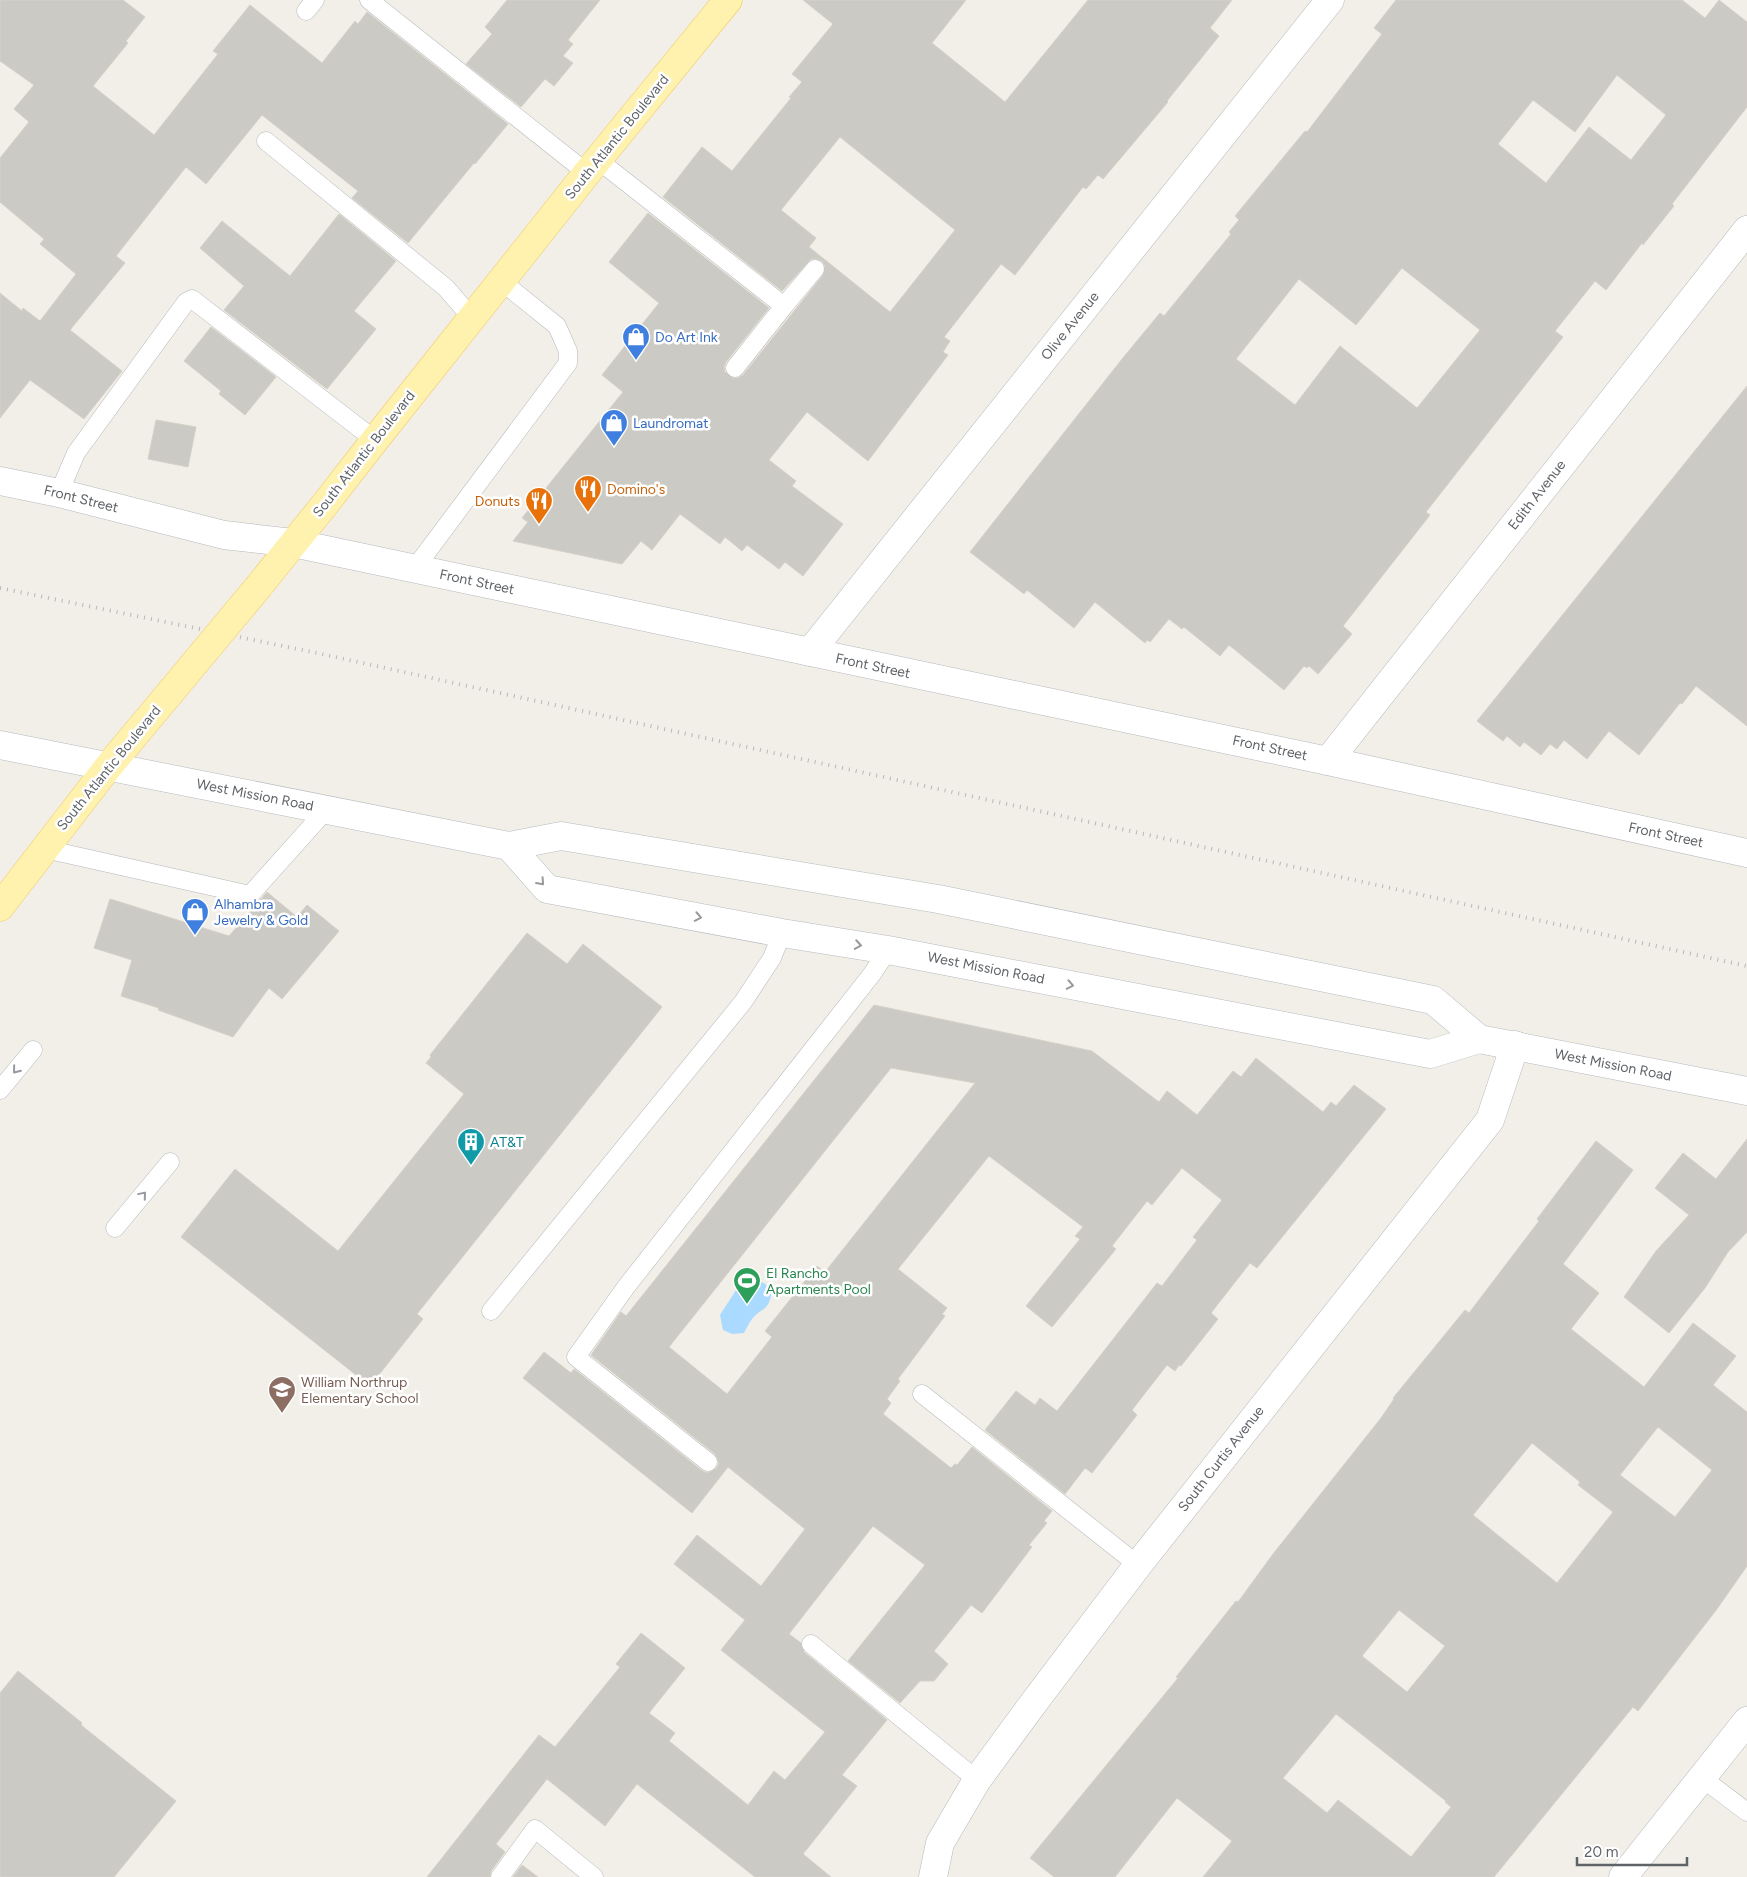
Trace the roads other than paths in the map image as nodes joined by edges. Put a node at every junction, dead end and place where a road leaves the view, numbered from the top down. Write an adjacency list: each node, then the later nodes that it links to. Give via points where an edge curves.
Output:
1 (369, 0): 5 (lane)
2 (728, 0): 5 (main road, South Atlantic Boulevard)
3 (1330, 0): 17 (street, Olive Avenue)
4 (266, 141): 10 (lane, via 446,288)
5 (592, 167): 8 (main road, South Atlantic Boulevard); 9 (lane)
6 (1747, 230): 19 (street, Edith Avenue)
7 (815, 268): 9 (lane)
8 (501, 282): 10 (main road, South Atlantic Boulevard); 16 (lane, via 557,326 566,346 568,363)
9 (784, 306): 11 (lane)
10 (472, 318): 12 (main road, South Atlantic Boulevard)
11 (735, 368)
12 (374, 440): 14 (lane, via 192,299 186,302 158,339 76,453); 15 (main road, South Atlantic Boulevard)
13 (0, 481): 14 (street, Front Street)
14 (59, 493): 15 (street, Front Street, via 224,535)
15 (293, 542): 16 (street, Front Street); 20 (main road, South Atlantic Boulevard, bridge)
16 (415, 568): 17 (street, Front Street)
17 (810, 652): 19 (street, Front Street)
18 (0, 745): 20 (street, West Mission Road)
19 (1328, 761): 24 (street, Front Street)
20 (108, 767): 21 (street, West Mission Road); 23 (main road, South Atlantic Boulevard)
21 (326, 810): 22 (street, West Mission Road); 23 (lane, via 250,895)
22 (509, 846): 26 (street, West Mission Road, one-way to 26, via 547,889); 28 (street, West Mission Road, via 561,836 938,899 1433,1000)
23 (45, 849): 25 (main road, South Atlantic Boulevard)
24 (1747, 853)
25 (0, 907)
26 (782, 933): 27 (street, West Mission Road, one-way to 27); 35 (lane, via 772,958 743,1002)
27 (888, 950): 28 (street, West Mission Road, one-way to 28, via 1430,1054); 37 (lane, via 626,1287 576,1357)
28 (1480, 1039): 29 (street, West Mission Road)
29 (1515, 1046): 32 (street, West Mission Road); 38 (street, South Curtis Avenue, via 1490,1120)
30 (33, 1050): 31 (lane, one-way to 31)
31 (0, 1090)
32 (1747, 1091)
33 (170, 1162): 34 (lane, one-way to 33)
34 (115, 1228)
35 (491, 1311)
36 (922, 1394): 38 (lane)
37 (708, 1462)
38 (1138, 1565): 42 (street, South Curtis Avenue)
39 (811, 1644): 42 (lane)
40 (1747, 1721): 41 (street)
41 (1702, 1778): 43 (lane); 47 (street)
42 (977, 1780): 46 (street, South Curtis Avenue, via 940,1844)
43 (1747, 1812)
44 (500, 1877): 45 (lane, via 535,1829)
45 (594, 1877)
46 (933, 1877)
47 (1623, 1877)

